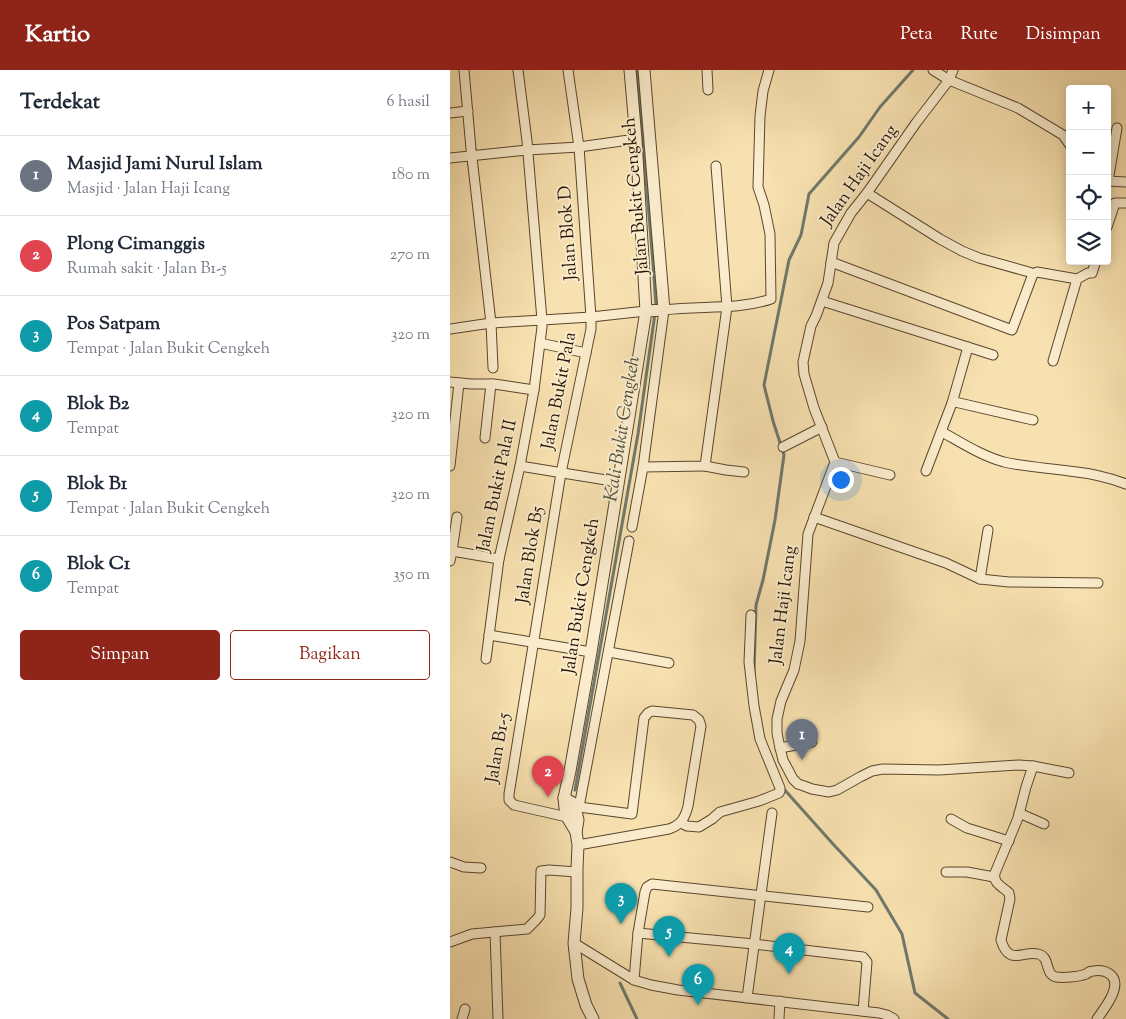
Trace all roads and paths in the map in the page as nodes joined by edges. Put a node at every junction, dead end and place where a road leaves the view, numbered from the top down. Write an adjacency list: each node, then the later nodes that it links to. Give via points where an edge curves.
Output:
1 (464, 70): 12 (street)
2 (518, 70): 18 (street, Jalan Bukit Pala II)
3 (568, 70): 17 (street, Jalan Blok D)
4 (630, 70): 15 (street)
5 (644, 70): 34 (street, Jalan Bukit Cengkeh)
6 (707, 70): 11 (street)
7 (769, 70): 33 (street, via 760,116 758,187 770,234 771,299 758,304)
8 (933, 70): 10 (street)
9 (953, 70): 10 (street, Jalan Haji Icang)
10 (949, 80): 16 (street, via 1018,108); 25 (street, Jalan Haji Icang)
11 (708, 90)
12 (468, 111): 13 (street); 19 (street)
13 (450, 113)
14 (1117, 128): 22 (street)
15 (636, 139): 17 (street); 34 (street)
16 (1066, 139)
17 (579, 147): 18 (street); 35 (street, Jalan Blok D)
18 (527, 150): 19 (street); 36 (street, Jalan Bukit Pala II)
19 (472, 156): 20 (street); 37 (street)
20 (450, 158)
21 (716, 166): 33 (street)
22 (1109, 175)
23 (1111, 181): 24 (street)
24 (1126, 182)
25 (867, 193): 28 (street, Jalan Haji Icang, via 850,213 834,243); 30 (street, via 962,251)
26 (1126, 203): 27 (street, via 1115,203)
27 (1110, 220)
28 (831, 262): 30 (street, via 1012,330); 32 (street, Jalan Haji Icang)
29 (1095, 265): 31 (street, via 1092,273)
30 (1033, 274): 31 (street)
31 (1077, 279): 43 (street)
32 (822, 301): 40 (street); 50 (street, Jalan Haji Icang, via 811,326 803,362)
33 (727, 307): 34 (street); 57 (street)
34 (655, 310): 35 (street); 58 (street, Jalan Bukit Cengkeh); 63 (street, Jalan Bukit Cengkeh)
35 (591, 317): 36 (street); 41 (street, Jalan Bukit Pala)
36 (542, 320): 37 (street); 39 (street, Jalan Bukit Pala II)
37 (491, 323): 38 (street); 44 (street)
38 (450, 329)
39 (540, 343): 41 (street); 47 (street, Jalan Bukit Pala II)
40 (968, 347): 42 (street); 48 (street)
41 (586, 353): 61 (street, Jalan Bukit Pala)
42 (993, 355)
43 (1053, 361)
44 (493, 368)
45 (455, 382): 46 (street); 55 (street)
46 (491, 384): 47 (street); 52 (street)
47 (534, 390): 56 (street, Jalan Bukit Pala II)
48 (952, 403): 49 (street); 51 (street)
49 (1033, 420)
50 (822, 427): 53 (street); 54 (street, Jalan Haji Icang)
51 (942, 432): 59 (street); 64 (street, via 1004,462 1072,471)
52 (485, 438)
53 (783, 447)
54 (835, 462): 62 (street); 66 (street, Jalan Haji Icang)
55 (450, 466)
56 (520, 466): 61 (street); 71 (street, Jalan Bukit Pala II)
57 (705, 466): 58 (street); 60 (street)
58 (643, 467): 67 (street, Jalan Bukit Cengkeh)
59 (926, 471)
60 (744, 472)
61 (561, 473): 63 (street); 77 (street, Jalan Blok B5)
62 (890, 475)
63 (618, 483): 78 (street, Jalan Bukit Cengkeh)
64 (1126, 484)
65 (457, 517): 70 (street)
66 (814, 517): 73 (street, via 946,563); 83 (street, Jalan Haji Icang, via 808,534 800,641 777,719)
67 (632, 527)
68 (988, 530): 73 (street)
69 (629, 541): 79 (street, Jalan Bukit Cengkeh)
70 (452, 551): 71 (street); 72 (street)
71 (500, 559): 76 (street, Jalan Bukit Pala II)
72 (450, 561)
73 (980, 579): 74 (street)
74 (1098, 583)
75 (751, 615): 92 (street, via 749,662 754,706 760,739 780,791 759,801 720,812 699,827)
76 (489, 635): 77 (street); 80 (street, Jalan Bukit Pala II)
77 (533, 642): 78 (street); 90 (street, Jalan B1-5, via 509,800 514,805)
78 (591, 652): 86 (street, Jalan Bukit Cengkeh)
79 (608, 652): 81 (street); 87 (street, Jalan Bukit Cengkeh)
80 (486, 658)
81 (669, 663)
82 (812, 742): 83 (street)
83 (780, 748): 84 (street, Jalan Haji Icang, via 783,760 798,784 829,792 883,769)
84 (1033, 766): 85 (street, Jalan Haji Icang); 89 (street)
85 (1069, 773)
86 (564, 798): 87 (street); 90 (street, Jalan Bukit Cengkeh)
87 (577, 807): 92 (street, via 632,814 645,715 652,710 693,715 701,726 688,806); 94 (street, Jalan Bukit Cengkeh)
88 (772, 813): 102 (street)
89 (1019, 813): 93 (street); 95 (street)
90 (567, 817): 94 (street, Jalan Bukit Cengkeh)
91 (951, 819): 95 (street, via 967,828)
92 (681, 823): 96 (street, via 669,829)
93 (1044, 824)
94 (576, 832): 96 (street, Jalan Bukit Cengkeh)
95 (1009, 841): 101 (street)
96 (578, 844): 99 (street, Jalan Bukit Cengkeh)
97 (450, 862): 98 (street)
98 (480, 868)
99 (577, 872): 104 (street, via 543,870 540,912 536,920 527,928); 107 (street, Jalan Bukit Cengkeh)
100 (946, 872): 101 (street)
101 (994, 877): 119 (street, via 1009,893 1001,940 1009,954 1038,954 1046,960 1051,975 1057,977 1097,971 1109,973 1114,978 1115,989)
102 (761, 896): 103 (street); 105 (street, via 652,884 644,892); 108 (street)
103 (868, 908)
104 (495, 932): 106 (street, via 472,934); 115 (street)
105 (638, 933): 108 (street); 109 (street)
106 (450, 942)
107 (574, 944): 109 (street); 116 (street, Jalan Bukit Cengkeh, via 578,979)
108 (754, 944): 110 (street); 113 (street, via 862,957 867,962)
109 (634, 980): 110 (street, via 678,990)
110 (747, 998): 111 (street)
111 (780, 1001): 113 (street); 117 (street)
112 (465, 1009): 114 (street)
113 (863, 1011): 118 (street)
114 (462, 1019)
115 (498, 1019)
116 (593, 1019)
117 (779, 1019)
118 (894, 1019)
119 (1097, 1019)

